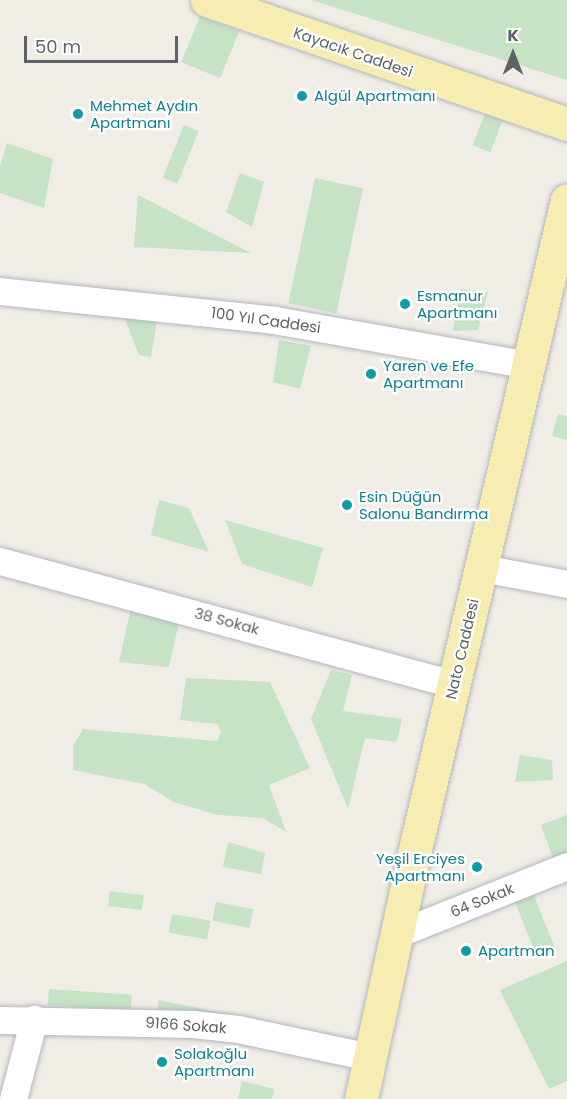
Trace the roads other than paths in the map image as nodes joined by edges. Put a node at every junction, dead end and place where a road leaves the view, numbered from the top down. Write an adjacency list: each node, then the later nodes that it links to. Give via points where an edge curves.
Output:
1 (207, 0): 2 (main road, Kayacık Caddesi)
2 (567, 124)
3 (567, 200): 5 (main road, Nato Caddesi)
4 (0, 291): 5 (street, 100 Yıl Caddesi, via 274,320)
5 (529, 365): 7 (main road, Nato Caddesi)
6 (0, 561): 9 (street, 38 Sokak)
7 (481, 568): 8 (street); 9 (main road, Nato Caddesi)
8 (567, 584)
9 (454, 684): 11 (main road, Nato Caddesi)
10 (567, 866): 11 (street, 64 Sokak)
11 (397, 934): 14 (main road, Nato Caddesi)
12 (34, 1019): 13 (street, 9166 Sokak); 14 (street, 9166 Sokak, via 238,1029); 15 (street)
13 (0, 1020)
14 (370, 1057): 16 (main road, Nato Caddesi)
15 (14, 1099)
16 (361, 1099)

